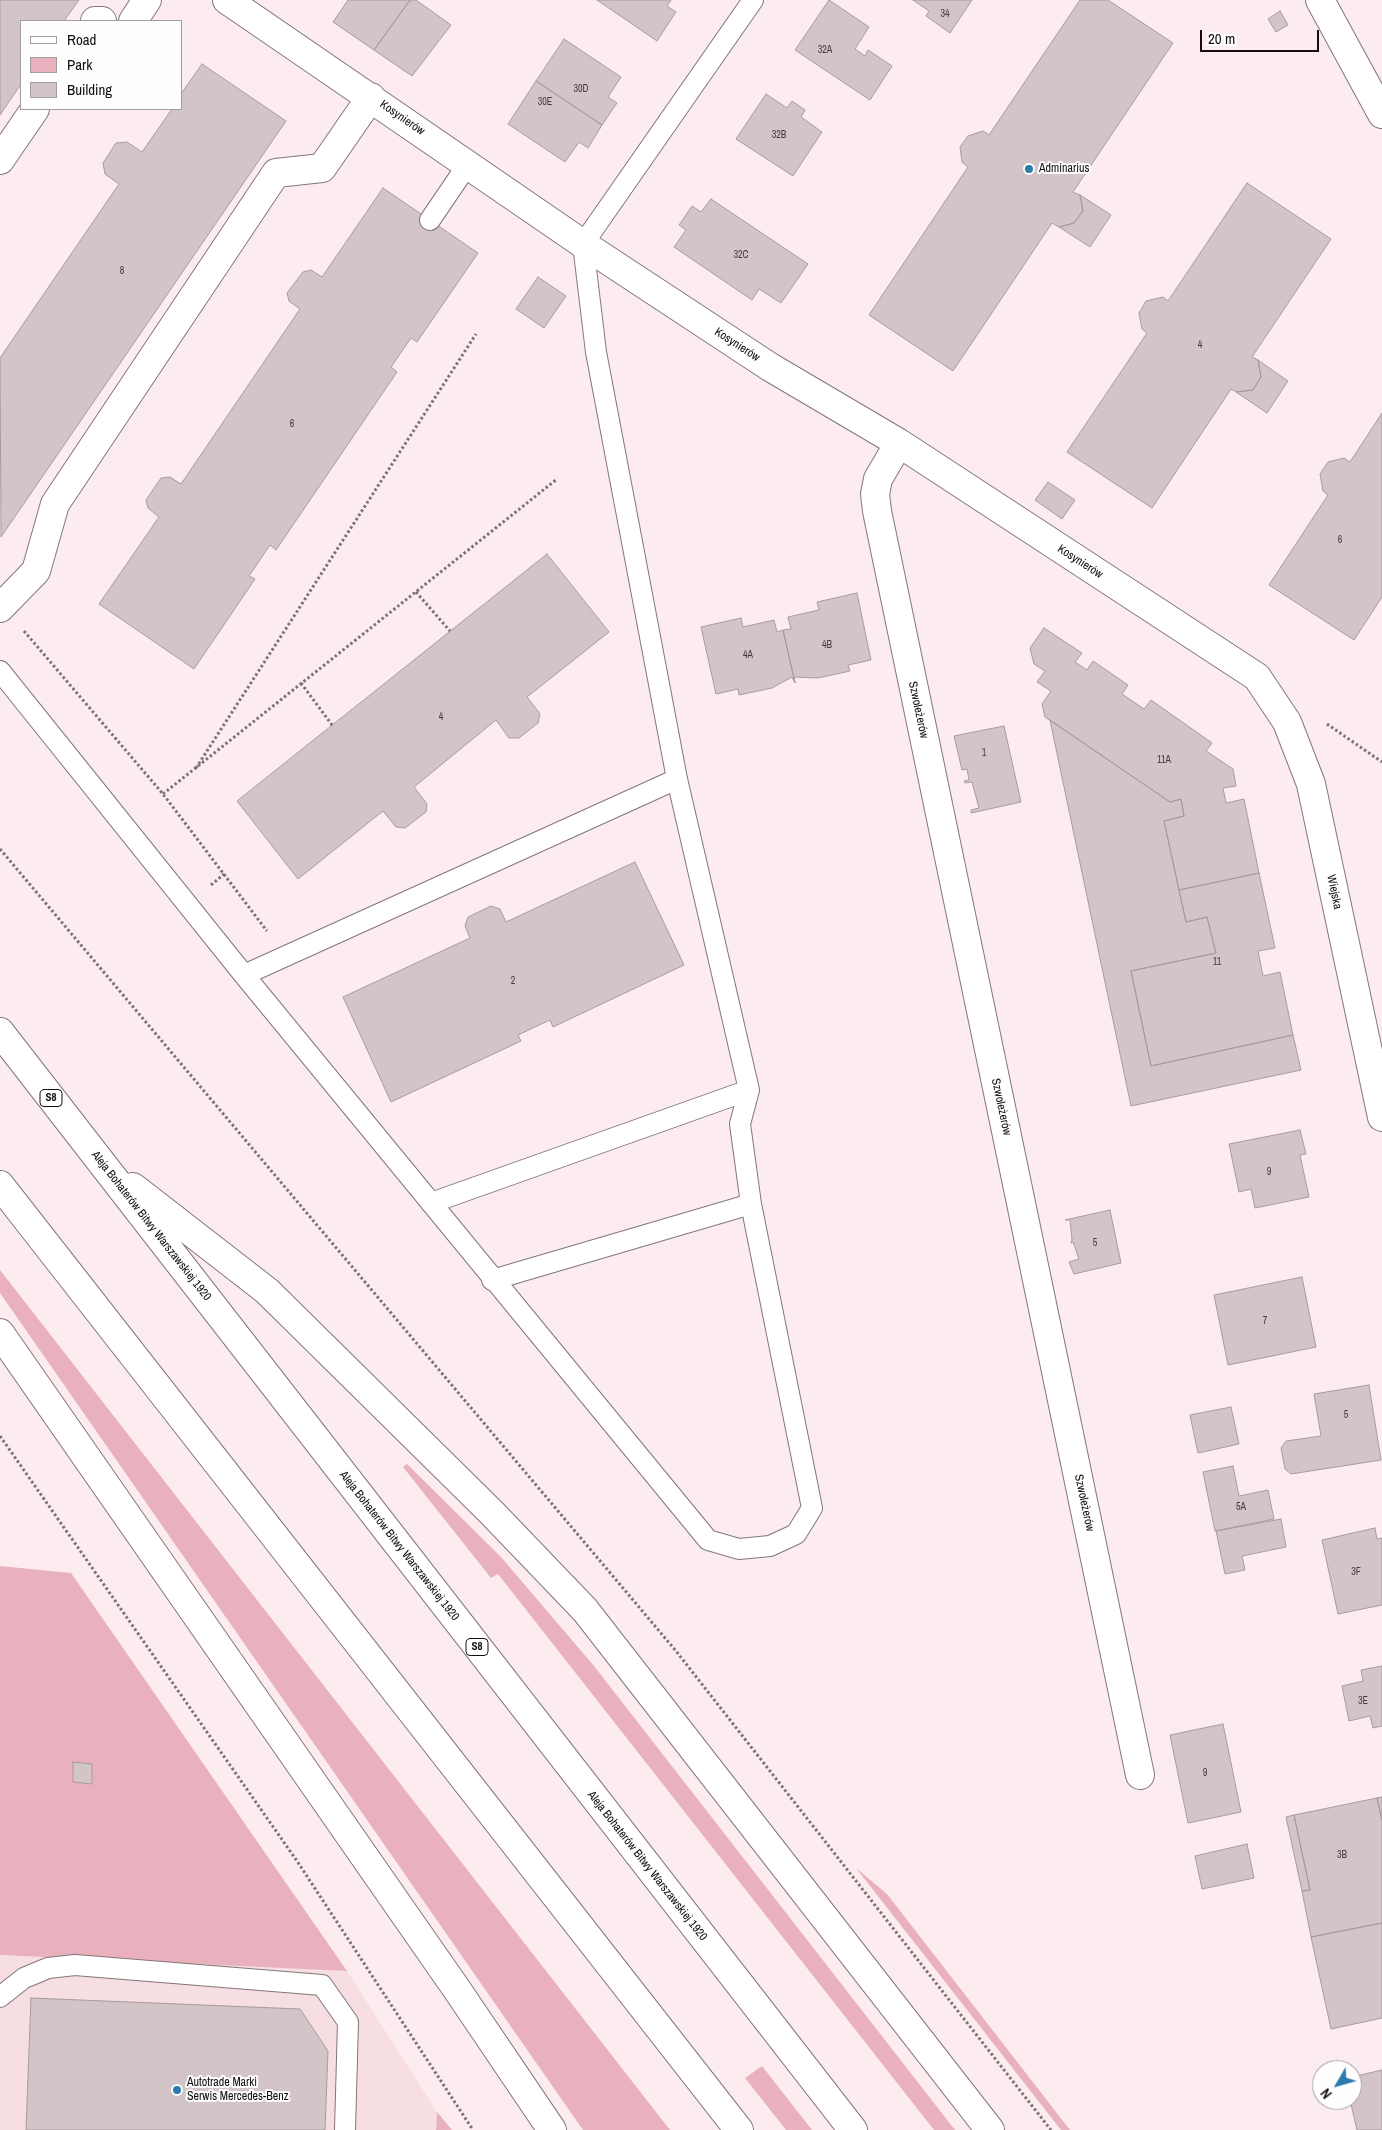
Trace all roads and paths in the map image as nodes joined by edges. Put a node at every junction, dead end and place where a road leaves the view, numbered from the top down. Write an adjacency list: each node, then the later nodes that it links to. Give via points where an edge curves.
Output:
1 (147, 0): 5 (main road)
2 (227, 0): 6 (main road, Kosynierów)
3 (753, 0): 12 (lane)
4 (1320, 0): 8 (main road)
5 (134, 20)
6 (371, 97): 10 (main road, Kosynierów); 17 (main road, via 322,168 276,173 55,504 36,571)
7 (34, 110): 9 (main road)
8 (1382, 114)
9 (0, 160)
10 (468, 164): 11 (lane); 12 (main road, Kosynierów)
11 (430, 220)
12 (583, 244): 14 (main road, Kosynierów, via 770,367); 24 (lane, via 596,352)
13 (476, 334): 23 (path)
14 (899, 444): 20 (main road, Kosynierów); 39 (main road, Szwoleżerów, via 878,478 875,494 877,511)
15 (557, 479): 16 (path)
16 (416, 592): 18 (path); 21 (path)
17 (1, 607): 25 (path)
18 (450, 632)
19 (0, 670): 28 (lane)
20 (1257, 677): 31 (main road, Wiejska, via 1287,722 1311,784)
21 (301, 682): 22 (path); 23 (path)
22 (332, 725)
23 (196, 768): 25 (path)
24 (677, 780): 27 (lane); 30 (lane)
25 (163, 794): 27 (path)
26 (0, 849): 47 (path, via 676,1651)
27 (286, 956): 28 (lane)
28 (244, 975): 34 (lane)
29 (0, 1032): 32 (main road, Aleja Bohaterów Bitwy Warszawskiej 1920 / S8)
30 (749, 1090): 34 (lane); 35 (lane, via 740,1124)
31 (1382, 1117)
32 (102, 1163): 45 (main road, Aleja Bohaterów Bitwy Warszawskiej 1920 / S8); 46 (main road, via 267,1290 585,1610)
33 (0, 1185): 44 (main road)
34 (431, 1202): 36 (lane)
35 (751, 1204): 36 (lane); 36 (lane, via 812,1508 796,1534 770,1546 739,1549 708,1540)
36 (492, 1280)
37 (0, 1333): 43 (main road)
38 (0, 1436): 42 (path, via 296,1861)
39 (1140, 1775)
40 (0, 1997): 41 (lane, via 24,1978 40,1971 75,1965 322,1985 348,2022)
41 (345, 2130)
42 (473, 2130)
43 (552, 2130)
44 (738, 2130)
45 (853, 2130)
46 (990, 2130)
47 (1051, 2130)

